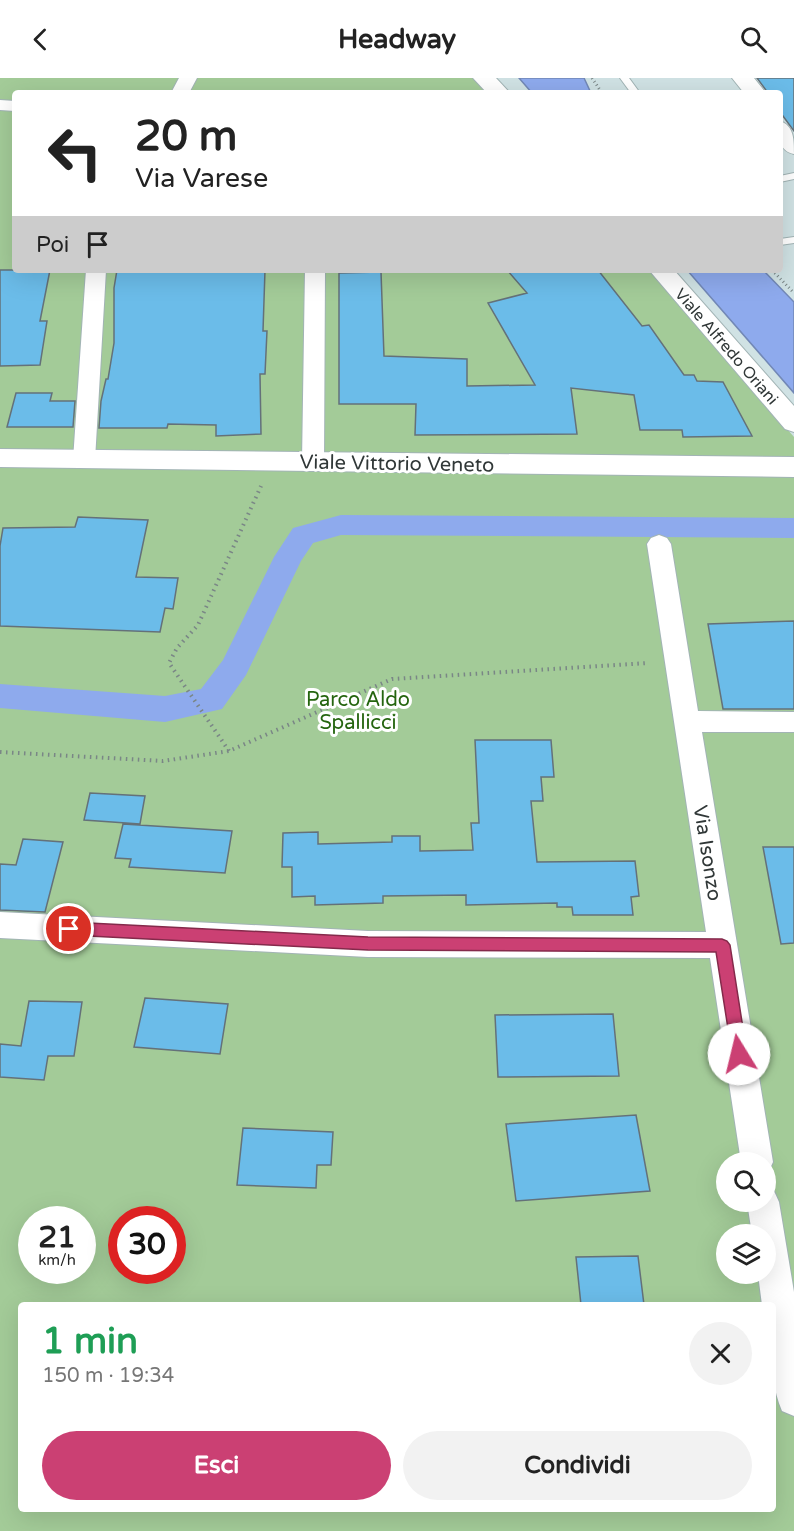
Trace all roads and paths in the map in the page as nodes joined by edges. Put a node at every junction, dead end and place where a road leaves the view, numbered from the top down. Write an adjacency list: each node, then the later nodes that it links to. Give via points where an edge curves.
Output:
1 (484, 78): 3 (street)
2 (624, 78): 4 (lane)
3 (496, 90)
4 (634, 90)
5 (783, 132): 6 (street)
6 (794, 147)
7 (96, 273): 14 (street)
8 (315, 273): 16 (street)
9 (664, 273): 12 (street, Viale Alfredo Oriani)
10 (775, 273): 11 (path)
11 (794, 293)
12 (794, 423)
13 (0, 458): 14 (street, Viale Vittorio Veneto)
14 (84, 460): 15 (street, Viale Vittorio Veneto)
15 (269, 462): 16 (street, Viale Vittorio Veneto); 22 (path, via 198,625 172,652 169,663)
16 (313, 462): 17 (street, Viale Vittorio Veneto)
17 (794, 467)
18 (659, 544): 19 (street, Via Isonzo)
19 (676, 661): 20 (street, Via Isonzo); 22 (path, via 392,679)
20 (687, 721): 21 (street); 25 (street, Via Isonzo)
21 (794, 722)
22 (229, 751): 23 (path, via 163,761)
23 (0, 752)
24 (0, 925): 25 (street, via 369,952)
25 (722, 945): 26 (street, Via Isonzo)
26 (755, 1152)
27 (765, 1212): 28 (street)
28 (794, 1399)

